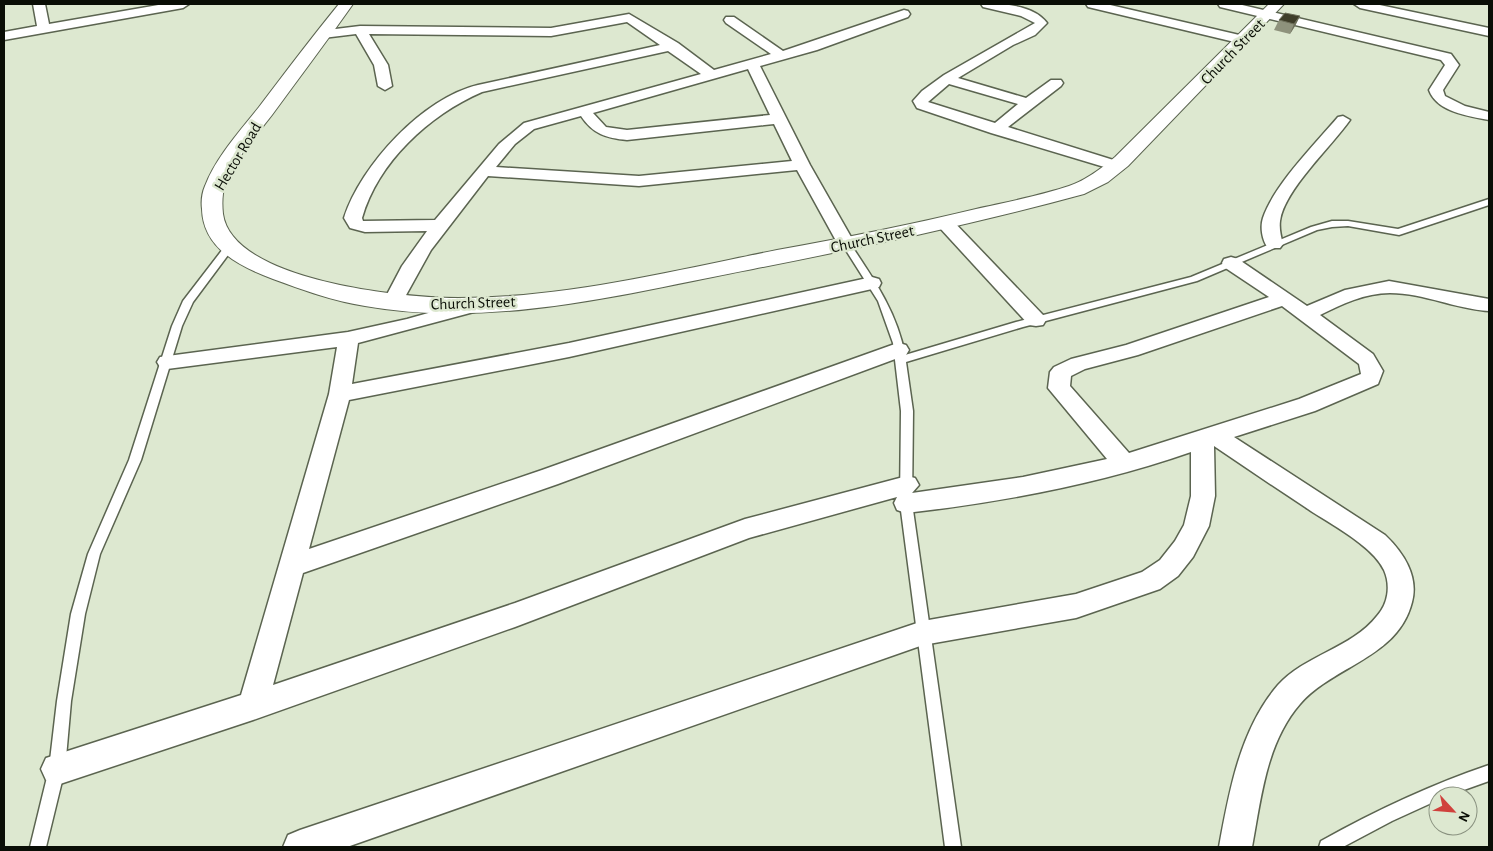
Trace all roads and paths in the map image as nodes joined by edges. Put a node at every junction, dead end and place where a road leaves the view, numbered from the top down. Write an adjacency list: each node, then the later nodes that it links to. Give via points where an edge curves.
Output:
1 (39, 4): 11 (street)
2 (184, 4): 11 (street)
3 (346, 4): 14 (street, Hector Road)
4 (987, 4): 21 (street, via 1036,17 1041,23 1032,32 1005,44)
5 (1092, 4): 16 (street)
6 (1224, 4): 8 (street)
7 (1360, 4): 13 (street)
8 (1272, 9): 16 (street, Church Street); 26 (street, via 1446,57 1452,65 1436,90 1437,96 1446,103)
9 (904, 14): 18 (street)
10 (730, 20): 18 (street)
11 (43, 28): 15 (street)
12 (360, 30): 14 (street); 17 (street, via 540,32 625,18 636,21); 23 (street, via 381,65)
13 (1489, 32)
14 (323, 34): 39 (street, Hector Road, via 240,145 216,184 212,196 215,228)
15 (4, 36)
16 (1243, 40): 32 (street, Church Street)
17 (673, 46): 20 (street); 36 (street, via 478,89 442,106 370,178 353,218 356,224 365,227)
18 (782, 56): 19 (street)
19 (753, 65): 20 (street); 27 (street)
20 (712, 75): 25 (street)
21 (947, 79): 24 (street); 30 (street, via 920,100 922,105)
22 (1056, 83): 24 (street)
23 (385, 86)
24 (1028, 104): 30 (street)
25 (584, 109): 27 (street, via 594,127 618,134 647,134); 33 (street, via 524,128)
26 (1482, 115): 29 (street)
27 (779, 119): 31 (street)
28 (1343, 120): 38 (street, via 1275,210 1270,228)
29 (1469, 128)
30 (996, 130): 32 (street)
31 (802, 165): 33 (street, via 639,181); 37 (street)
32 (1117, 166): 35 (street, Church Street, via 1095,183 1077,190)
33 (484, 171): 36 (street)
34 (1489, 202): 38 (lane, via 1399,232 1332,224)
35 (945, 223): 37 (street, Church Street); 47 (street)
36 (438, 225): 43 (street, via 407,272)
37 (846, 244): 41 (lane); 44 (street, Church Street, via 587,293)
38 (1274, 244): 40 (lane)
39 (229, 247): 43 (street, Hector Road, via 252,262 295,280 363,298); 50 (lane, via 188,301)
40 (1231, 263): 42 (street); 47 (lane, via 1197,278 1131,298)
41 (872, 283): 49 (lane, via 883,301); 51 (street, via 597,344)
42 (1284, 300): 46 (street); 53 (street, via 1061,372 1059,388)
43 (393, 302): 44 (street, Church Street)
44 (484, 303): 48 (street)
45 (1489, 305): 46 (street, via 1468,304 1387,287 1366,289)
46 (1306, 314): 52 (street, via 1366,359 1373,369 1370,379 1307,405)
47 (1036, 320): 49 (lane)
48 (348, 339): 50 (street); 51 (street)
49 (900, 355): 54 (lane, via 907,411); 55 (street)
50 (167, 362): 58 (lane, via 135,460 94,554 70,658)
51 (340, 394): 55 (street)
52 (1208, 437): 53 (street); 56 (street, via 1203,496 1196,526 1169,568 1151,581 1076,606); 63 (street, via 1369,537 1388,553 1402,583 1400,603 1391,621 1376,636 1306,679 1290,694 1268,725 1248,778)
53 (1125, 464): 54 (street, via 1012,490)
54 (906, 494): 56 (lane); 57 (street, via 745,530)
55 (293, 566): 57 (street)
56 (922, 632): 61 (street); 62 (lane)
57 (253, 706): 58 (street)
58 (56, 769): 60 (lane)
59 (1489, 774): 64 (lane, via 1439,790)
60 (38, 847)
61 (300, 847)
62 (953, 847)
63 (1236, 847)
64 (1327, 847)

